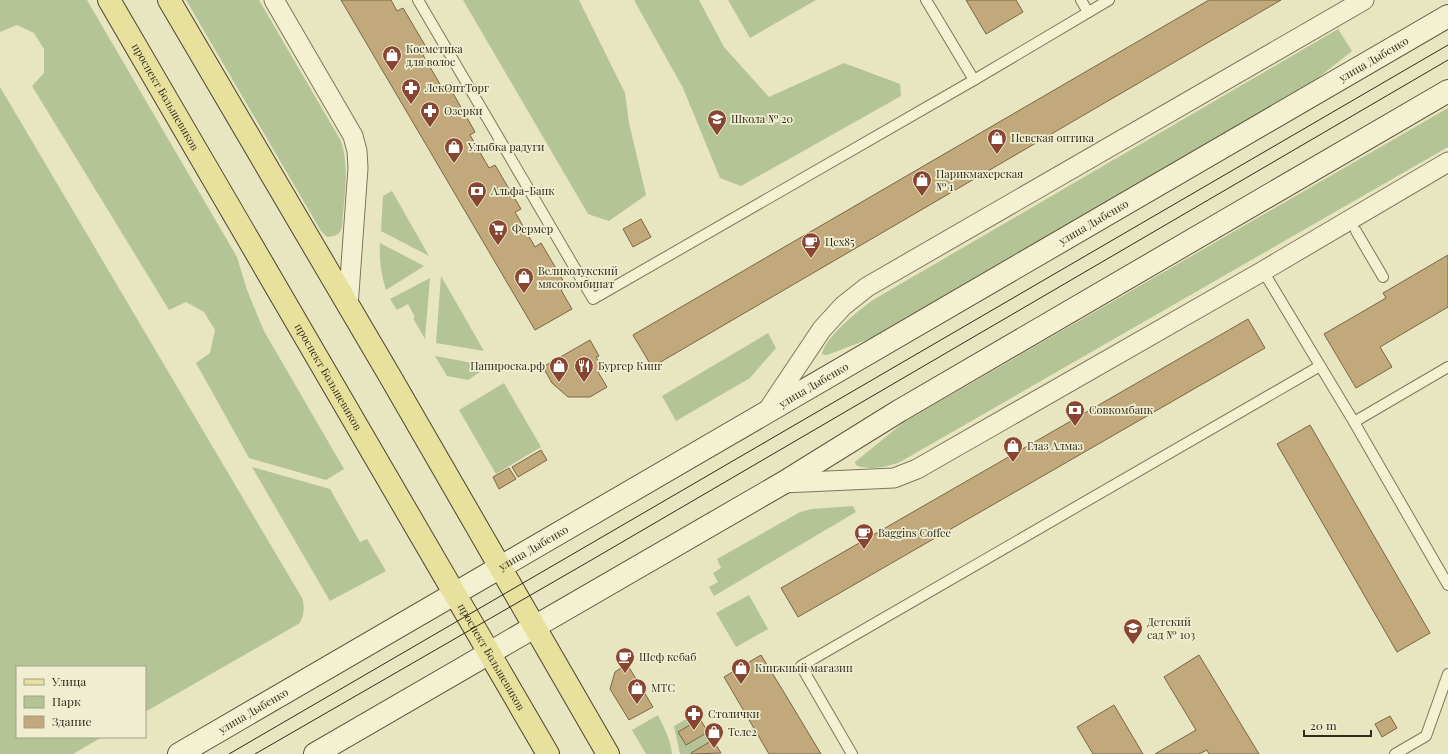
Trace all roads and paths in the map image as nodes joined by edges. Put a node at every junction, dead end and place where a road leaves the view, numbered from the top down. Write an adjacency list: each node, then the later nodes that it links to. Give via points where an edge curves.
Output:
1 (109, 0): 25 (main road, проспект Большевиков)
2 (169, 0): 17 (main road)
3 (274, 0): 17 (street, via 353,136 357,151)
4 (418, 0): 11 (lane, via 593,299)
5 (926, 0): 11 (lane)
6 (1081, 0): 9 (lane)
7 (1109, 0): 9 (lane)
8 (1364, 0): 20 (street, via 867,287 843,306 822,329)
9 (1088, 12): 11 (lane)
10 (1448, 16): 20 (main road, улица Дыбенко)
11 (974, 80)
12 (1448, 91): 22 (main road, via 899,411)
13 (1448, 162): 15 (street)
14 (1356, 231): 16 (lane)
15 (1263, 271): 18 (lane); 22 (street, via 916,469 894,478)
16 (1383, 277)
17 (348, 307): 23 (main road)
18 (1320, 366): 21 (lane); 33 (lane, via 801,666)
19 (1448, 367): 21 (lane)
20 (765, 414): 23 (main road, улица Дыбенко)
21 (1354, 422): 24 (lane)
22 (783, 483): 26 (main road)
23 (500, 568): 25 (main road, улица Дыбенко); 26 (main road)
24 (1448, 585)
25 (454, 594): 27 (main road, проспект Большевиков); 29 (main road, улица Дыбенко)
26 (535, 627): 27 (main road); 32 (main road)
27 (489, 653): 30 (main road); 31 (main road, проспект Большевиков)
28 (1448, 674): 34 (lane, via 1426,736)
29 (180, 754)
30 (315, 754)
31 (548, 754)
32 (608, 754)
33 (852, 754)
34 (1395, 754)

